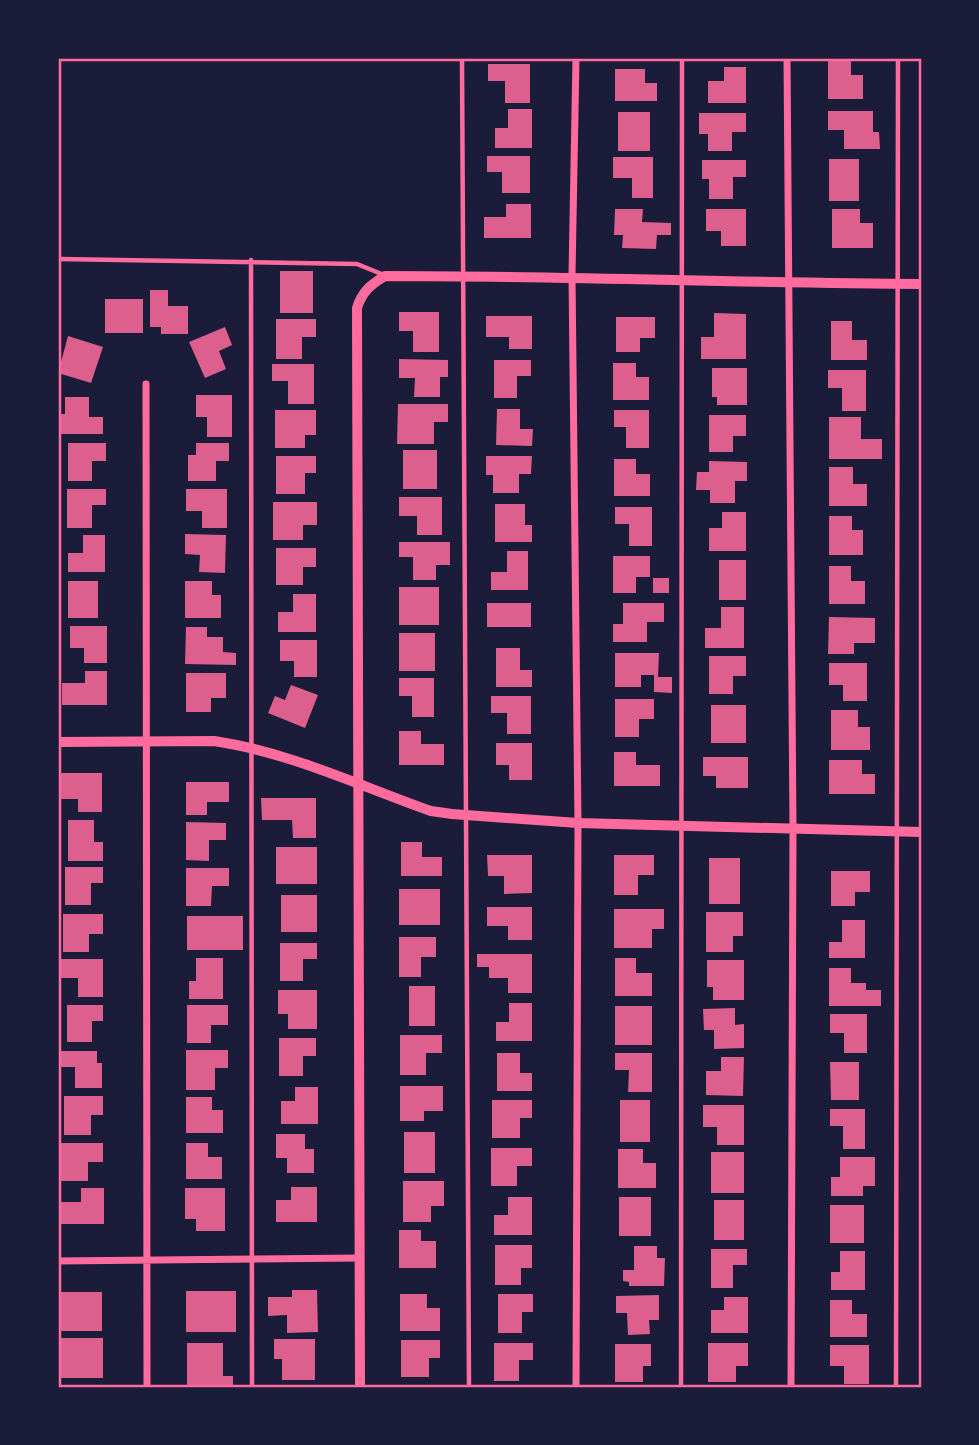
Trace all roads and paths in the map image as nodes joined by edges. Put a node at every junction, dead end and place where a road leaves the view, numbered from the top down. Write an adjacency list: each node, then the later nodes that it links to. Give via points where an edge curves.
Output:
1 (462, 58): 10 (lane)
2 (576, 58): 8 (street)
3 (682, 58): 11 (lane)
4 (787, 58): 12 (street)
5 (898, 58): 13 (lane)
6 (58, 259): 7 (lane)
7 (251, 260): 9 (lane, via 357,264); 18 (lane)
8 (572, 275): 10 (street); 11 (street); 21 (street)
9 (385, 276): 10 (street); 19 (street, via 369,286 357,308)
10 (464, 276): 20 (lane)
11 (681, 279): 12 (street); 22 (lane)
12 (788, 283): 13 (street); 23 (street)
13 (896, 284): 14 (street); 24 (lane)
14 (921, 284)
15 (146, 384): 16 (street)
16 (147, 741): 17 (street); 18 (street, via 214,741); 28 (street)
17 (58, 742)
18 (253, 749): 19 (street); 27 (lane)
19 (359, 785): 20 (street, via 431,811); 26 (street)
20 (466, 815): 21 (street); 33 (lane)
21 (578, 823): 22 (street); 34 (street)
22 (682, 825): 23 (street); 35 (lane)
23 (793, 828): 24 (street); 36 (street)
24 (898, 831): 25 (street); 37 (lane)
25 (921, 832)
26 (360, 1258): 27 (street); 32 (street)
27 (252, 1259): 28 (street); 31 (lane)
28 (146, 1260): 29 (street); 30 (street)
29 (58, 1261)
30 (147, 1387)
31 (252, 1387)
32 (360, 1387)
33 (469, 1387)
34 (576, 1387)
35 (681, 1387)
36 (791, 1387)
37 (897, 1387)

